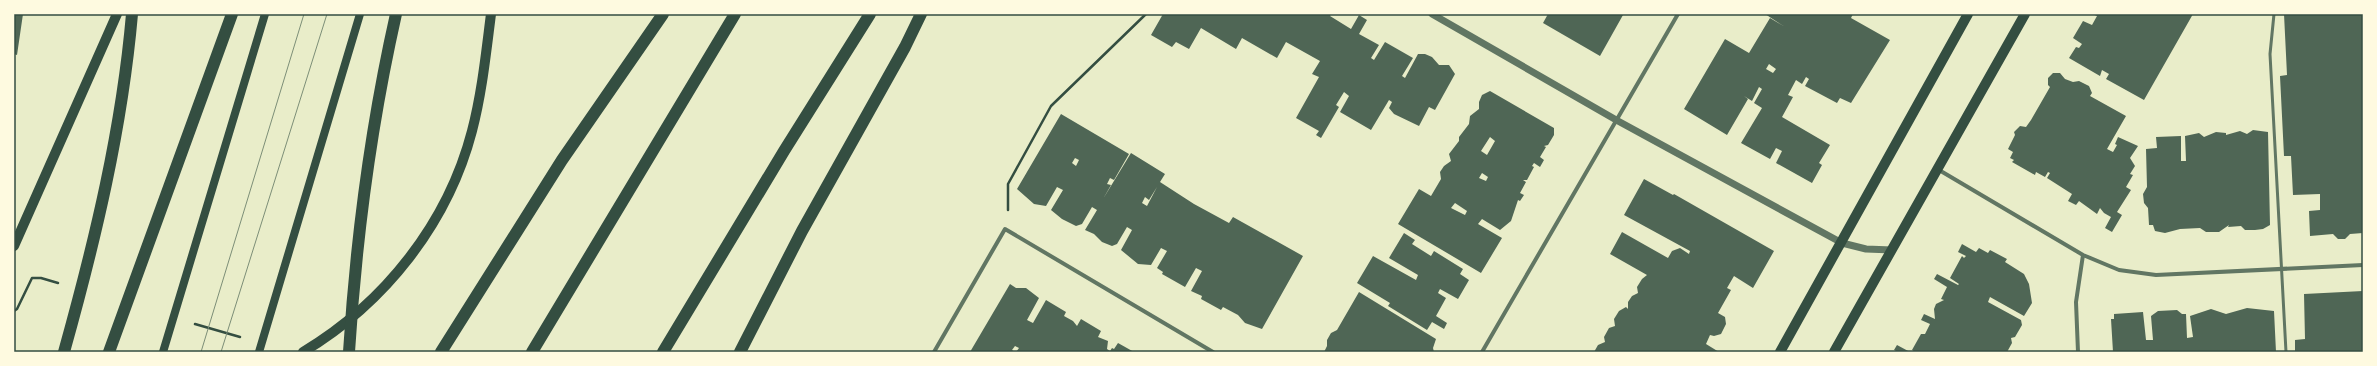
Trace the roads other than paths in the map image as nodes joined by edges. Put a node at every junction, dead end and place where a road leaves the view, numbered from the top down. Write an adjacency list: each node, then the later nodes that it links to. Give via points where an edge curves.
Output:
1 (118, 14): 20 (main road)
2 (132, 14): 25 (highway, via 111,161 97,230)
3 (232, 14): 26 (highway)
4 (264, 14): 27 (main road)
5 (360, 14): 28 (main road)
6 (396, 14): 30 (highway, via 354,269)
7 (491, 14): 29 (main road, via 477,110 461,166 424,239 394,277 364,308 334,334)
8 (663, 14): 31 (highway, via 562,160)
9 (735, 14): 32 (highway)
10 (870, 14): 33 (highway, via 784,151)
11 (921, 14): 34 (highway, via 802,231)
12 (1432, 14): 17 (street)
13 (1678, 14): 17 (street)
14 (1968, 14): 19 (main road)
15 (2025, 14): 18 (main road)
16 (2274, 14): 24 (lane, via 2270,54)
17 (1618, 121): 19 (street); 37 (street)
18 (1939, 170): 21 (main road); 22 (street)
19 (1842, 243): 21 (street, via 1866,249); 38 (main road)
20 (14, 246)
21 (1892, 250): 39 (main road)
22 (2084, 255): 24 (street, via 2119,270 2156,275); 40 (street, via 2076,302)
23 (2363, 264): 24 (street)
24 (2281, 270): 41 (lane)
25 (64, 352)
26 (109, 352)
27 (163, 352)
28 (259, 352)
29 (303, 352)
30 (348, 352)
31 (441, 352)
32 (532, 352)
33 (664, 352)
34 (740, 352)
35 (934, 352): 36 (street, via 1004,229)
36 (1213, 352)
37 (1482, 352)
38 (1780, 352)
39 (1834, 352)
40 (2078, 352)
41 (2286, 352)

